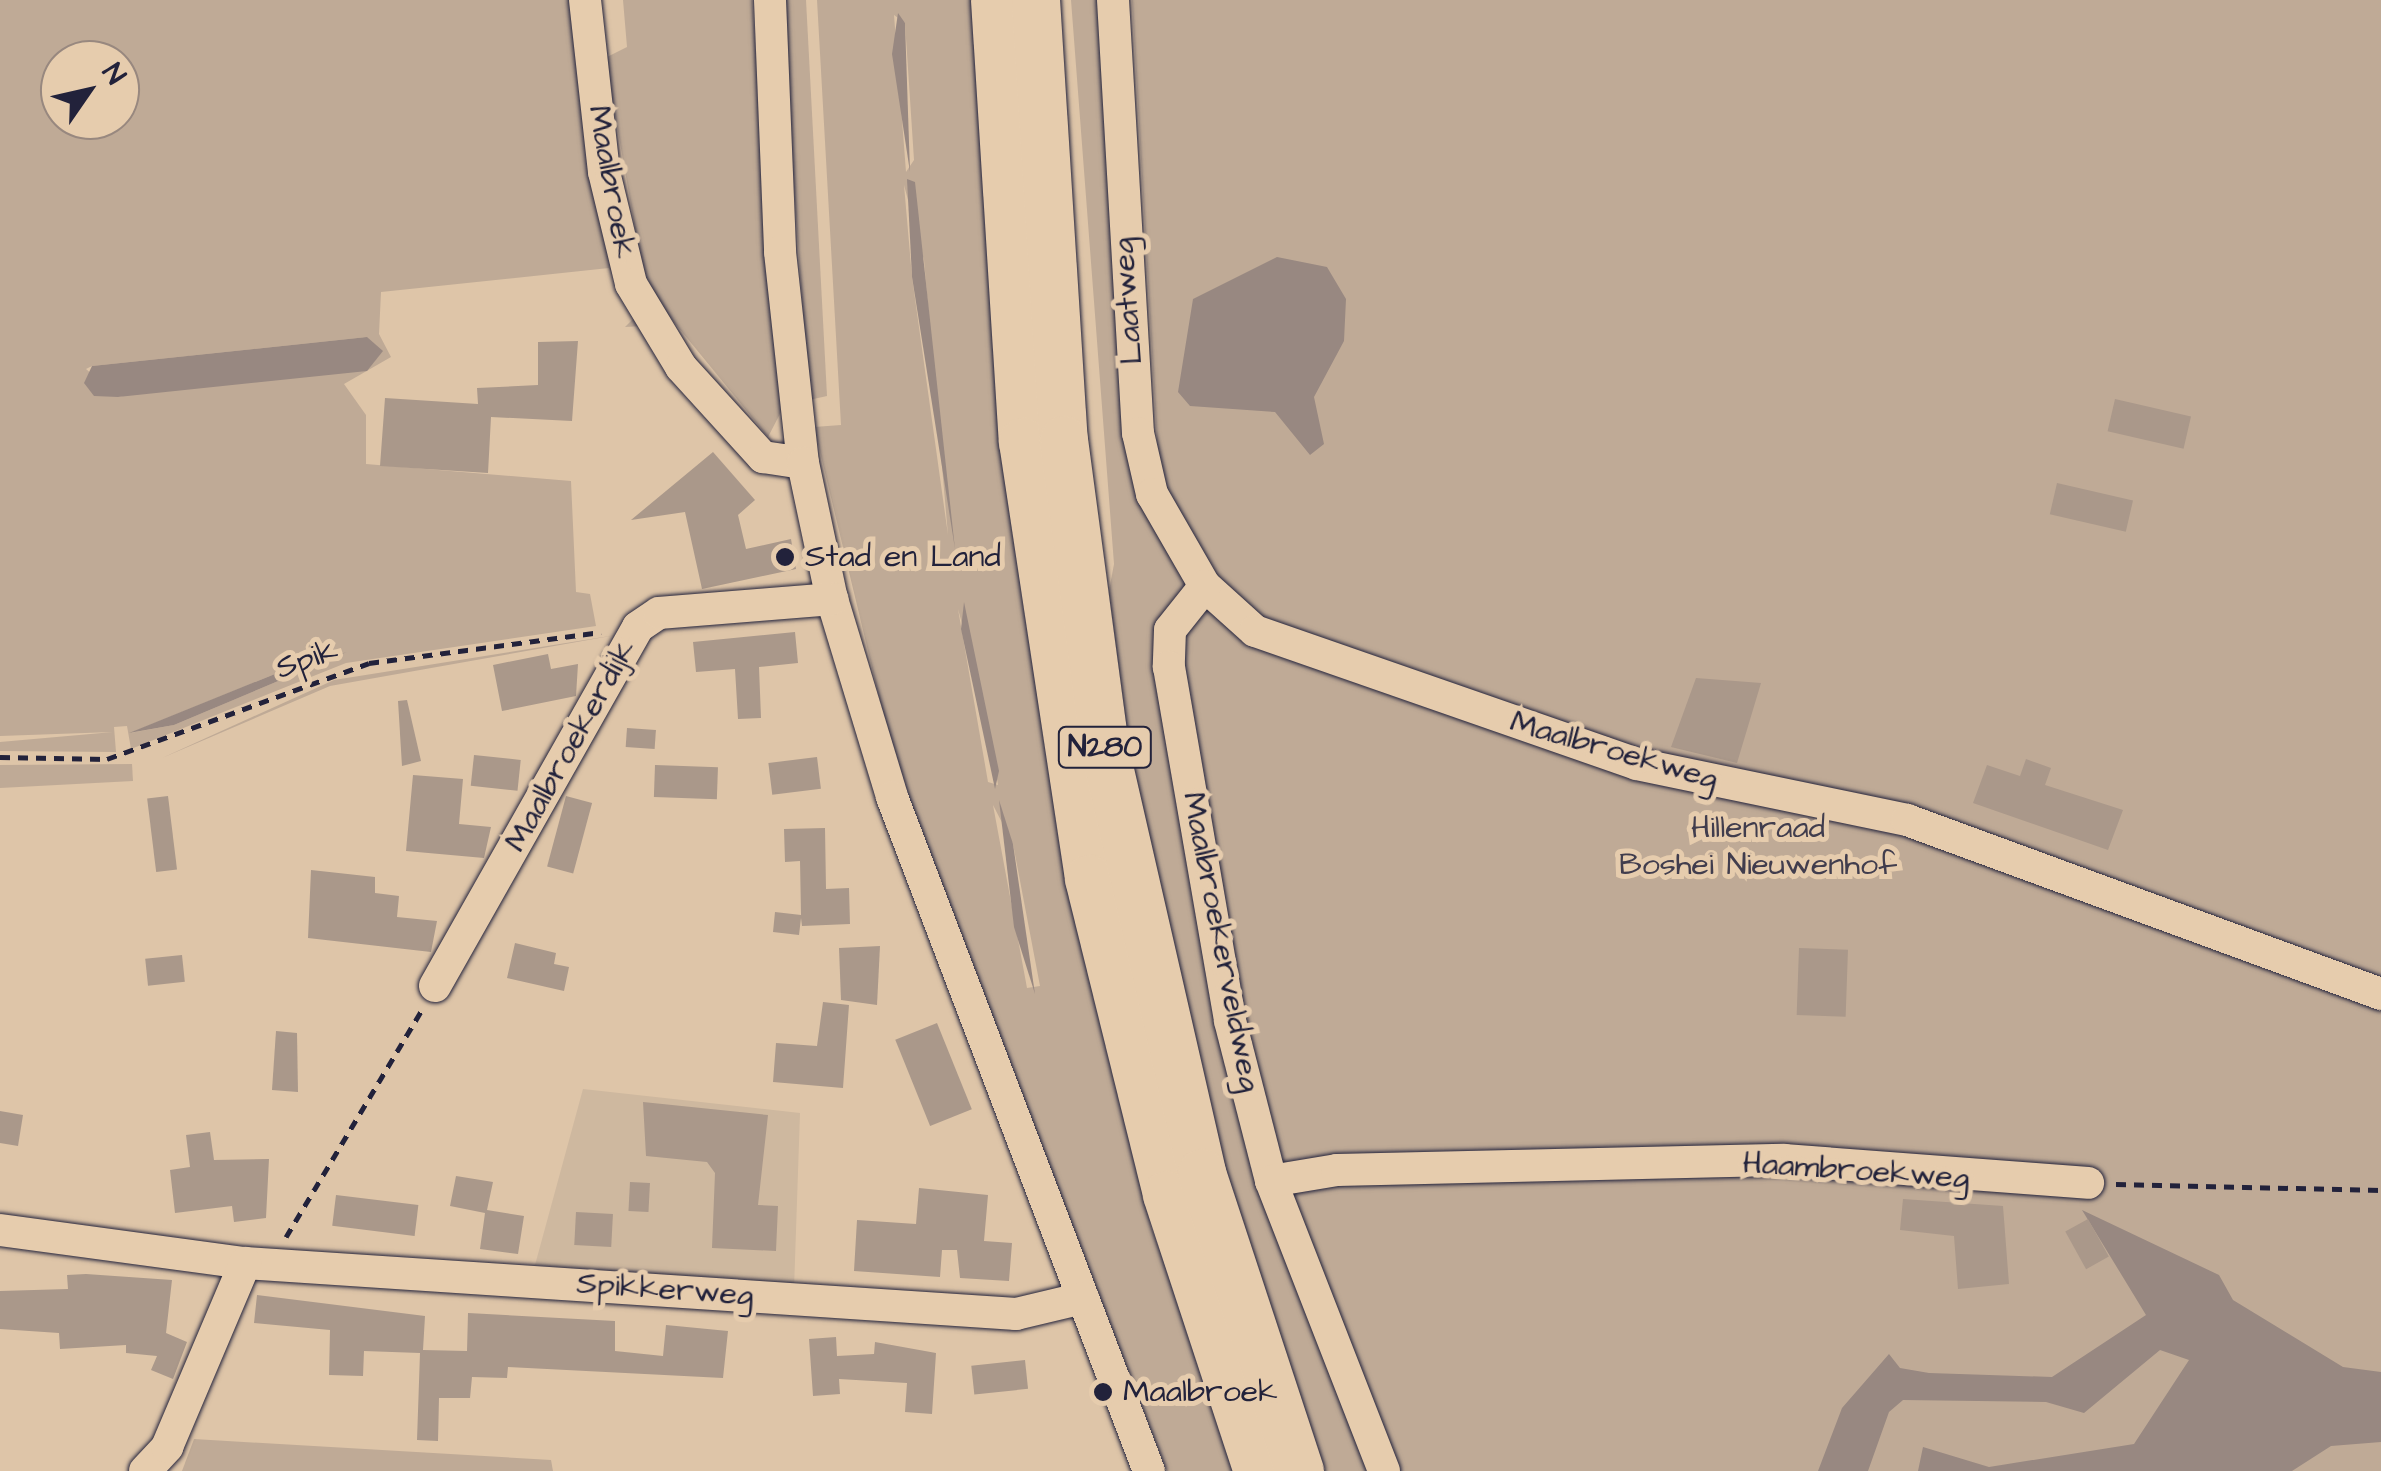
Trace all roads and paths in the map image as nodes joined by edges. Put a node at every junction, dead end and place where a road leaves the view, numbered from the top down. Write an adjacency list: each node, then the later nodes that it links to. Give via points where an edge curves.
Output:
1 (585, 0): 6 (street, Maalbroek, via 604,172 631,284 681,367 763,457)
2 (770, 0): 6 (street, via 780,252)
3 (995, 0): 21 (highway, N280, via 1023,442 1089,879 1167,1195)
4 (1036, 0): 22 (highway, N280, via 1064,440 1106,753 1202,1173)
5 (1113, 0): 7 (street, Laatweg, via 1138,433 1152,494)
6 (803, 463): 8 (street)
7 (1205, 586): 12 (street, Maalbroekweg, via 1255,631 1314,658 1637,764 1907,820); 13 (street, Maalbroekerveldweg, via 1170,630 1168,667 1230,1021)
8 (832, 599): 9 (street, Maalbroekerdijk, via 659,614); 18 (street, via 892,797)
9 (638, 627): 10 (path, Spik, via 369,664 106,759); 11 (street, Maalbroekerdijk)
10 (0, 757)
11 (435, 986): 17 (path)
12 (2381, 994)
13 (1271, 1180): 14 (street, Haambroekweg, via 1337,1170 1784,1160); 23 (street, Maalbroekerveldweg)
14 (2088, 1183): 15 (path)
15 (2381, 1190)
16 (0, 1230): 17 (street, Spikkerweg)
17 (258, 1263): 18 (street, Spikkerweg, via 1016,1314); 19 (street, via 166,1447)
18 (1083, 1298): 20 (street)
19 (145, 1471)
20 (1149, 1471)
21 (1258, 1471)
22 (1300, 1471)
23 (1384, 1471)

